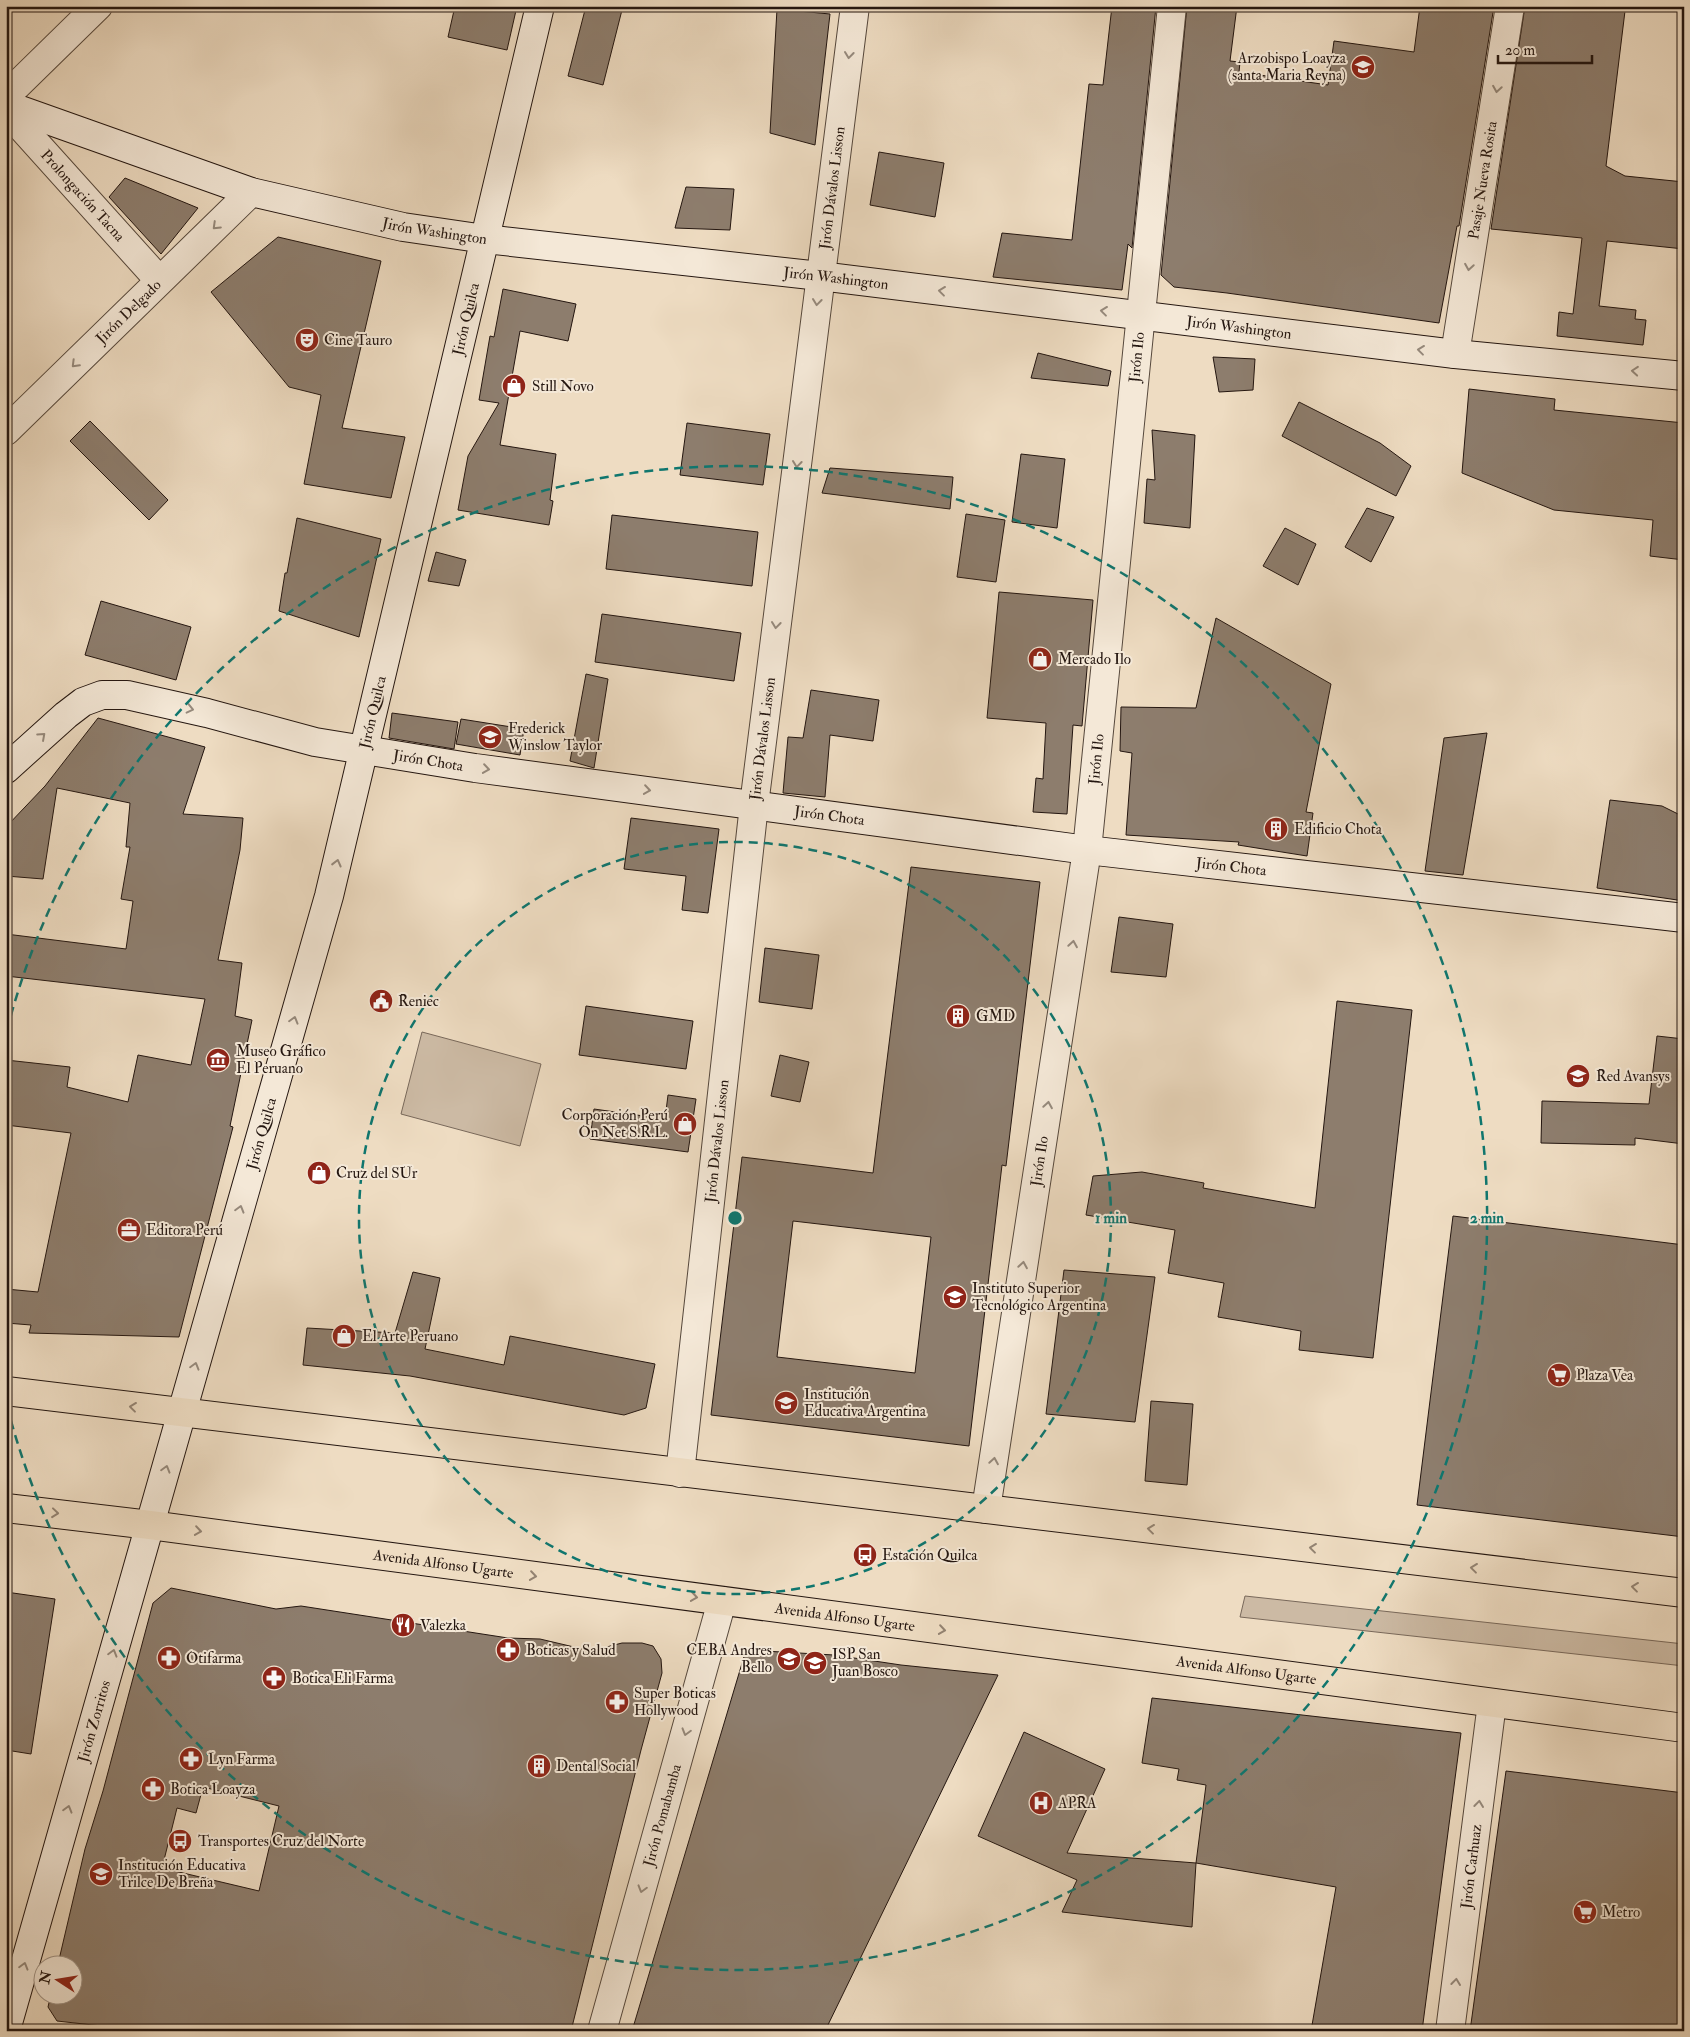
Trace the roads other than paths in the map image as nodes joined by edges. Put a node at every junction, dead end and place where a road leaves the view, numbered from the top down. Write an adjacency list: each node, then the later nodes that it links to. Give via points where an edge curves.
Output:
1 (98, 6): 6 (street)
2 (540, 6): 10 (street, Jirón Quilca)
3 (855, 6): 11 (street, Jirón Dávalos Lisson, one-way to 11)
4 (1172, 6): 13 (street, Jirón Ilo)
5 (1510, 6): 14 (street, Pasaje Nueva Rosita, one-way to 14)
6 (6, 96)
7 (6, 105): 9 (street, Jirón Washington)
8 (6, 110): 12 (street, Prolongación Tacna)
9 (251, 192): 10 (street, Jirón Washington, via 403,226); 12 (street, Jirón Delgado, one-way to 12)
10 (485, 239): 11 (street, Jirón Washington); 17 (street, Jirón Quilca)
11 (820, 276): 13 (street, Jirón Washington, one-way to 11); 19 (street, Jirón Dávalos Lisson, one-way to 19)
12 (159, 280): 16 (street, Jirón Delgado, one-way to 16)
13 (1142, 315): 14 (street, Jirón Washington, one-way to 13); 20 (street, Jirón Ilo)
14 (1455, 354): 15 (street, Jirón Washington, one-way to 14)
15 (1684, 376)
16 (6, 431)
17 (365, 750): 18 (street, Jirón Chota, one-way to 17, via 66,715 83,702 102,695 127,694 315,742); 19 (street, Jirón Chota, one-way to 19); 23 (street, Jirón Quilca, one-way to 17, via 329,896)
18 (6, 769)
19 (754, 805): 20 (street, Jirón Chota); 24 (street, Jirón Dávalos Lisson)
20 (1087, 850): 21 (street, Jirón Chota); 26 (street, Jirón Ilo, one-way to 20)
21 (1684, 918)
22 (6, 1391): 23 (main road, one-way to 22)
23 (182, 1413): 24 (main road); 27 (street, Jirón Zorritos, one-way to 23)
24 (680, 1473): 26 (main road)
25 (6, 1508): 27 (main road, Avenida Alfonso Ugarte, one-way to 27)
26 (986, 1509): 28 (main road, one-way to 26)
27 (150, 1524): 29 (main road, Avenida Alfonso Ugarte, one-way to 29); 32 (street, Jirón Zorritos, one-way to 27)
28 (1684, 1593)
29 (722, 1601): 30 (main road, Avenida Alfonso Ugarte, one-way to 30); 33 (street, Jirón Pomabamba, one-way to 33)
30 (1492, 1703): 31 (main road, Avenida Alfonso Ugarte); 34 (street, Jirón Carhuaz, one-way to 30)
31 (1684, 1728)
32 (6, 2030)
33 (602, 2031)
34 (1450, 2031)

